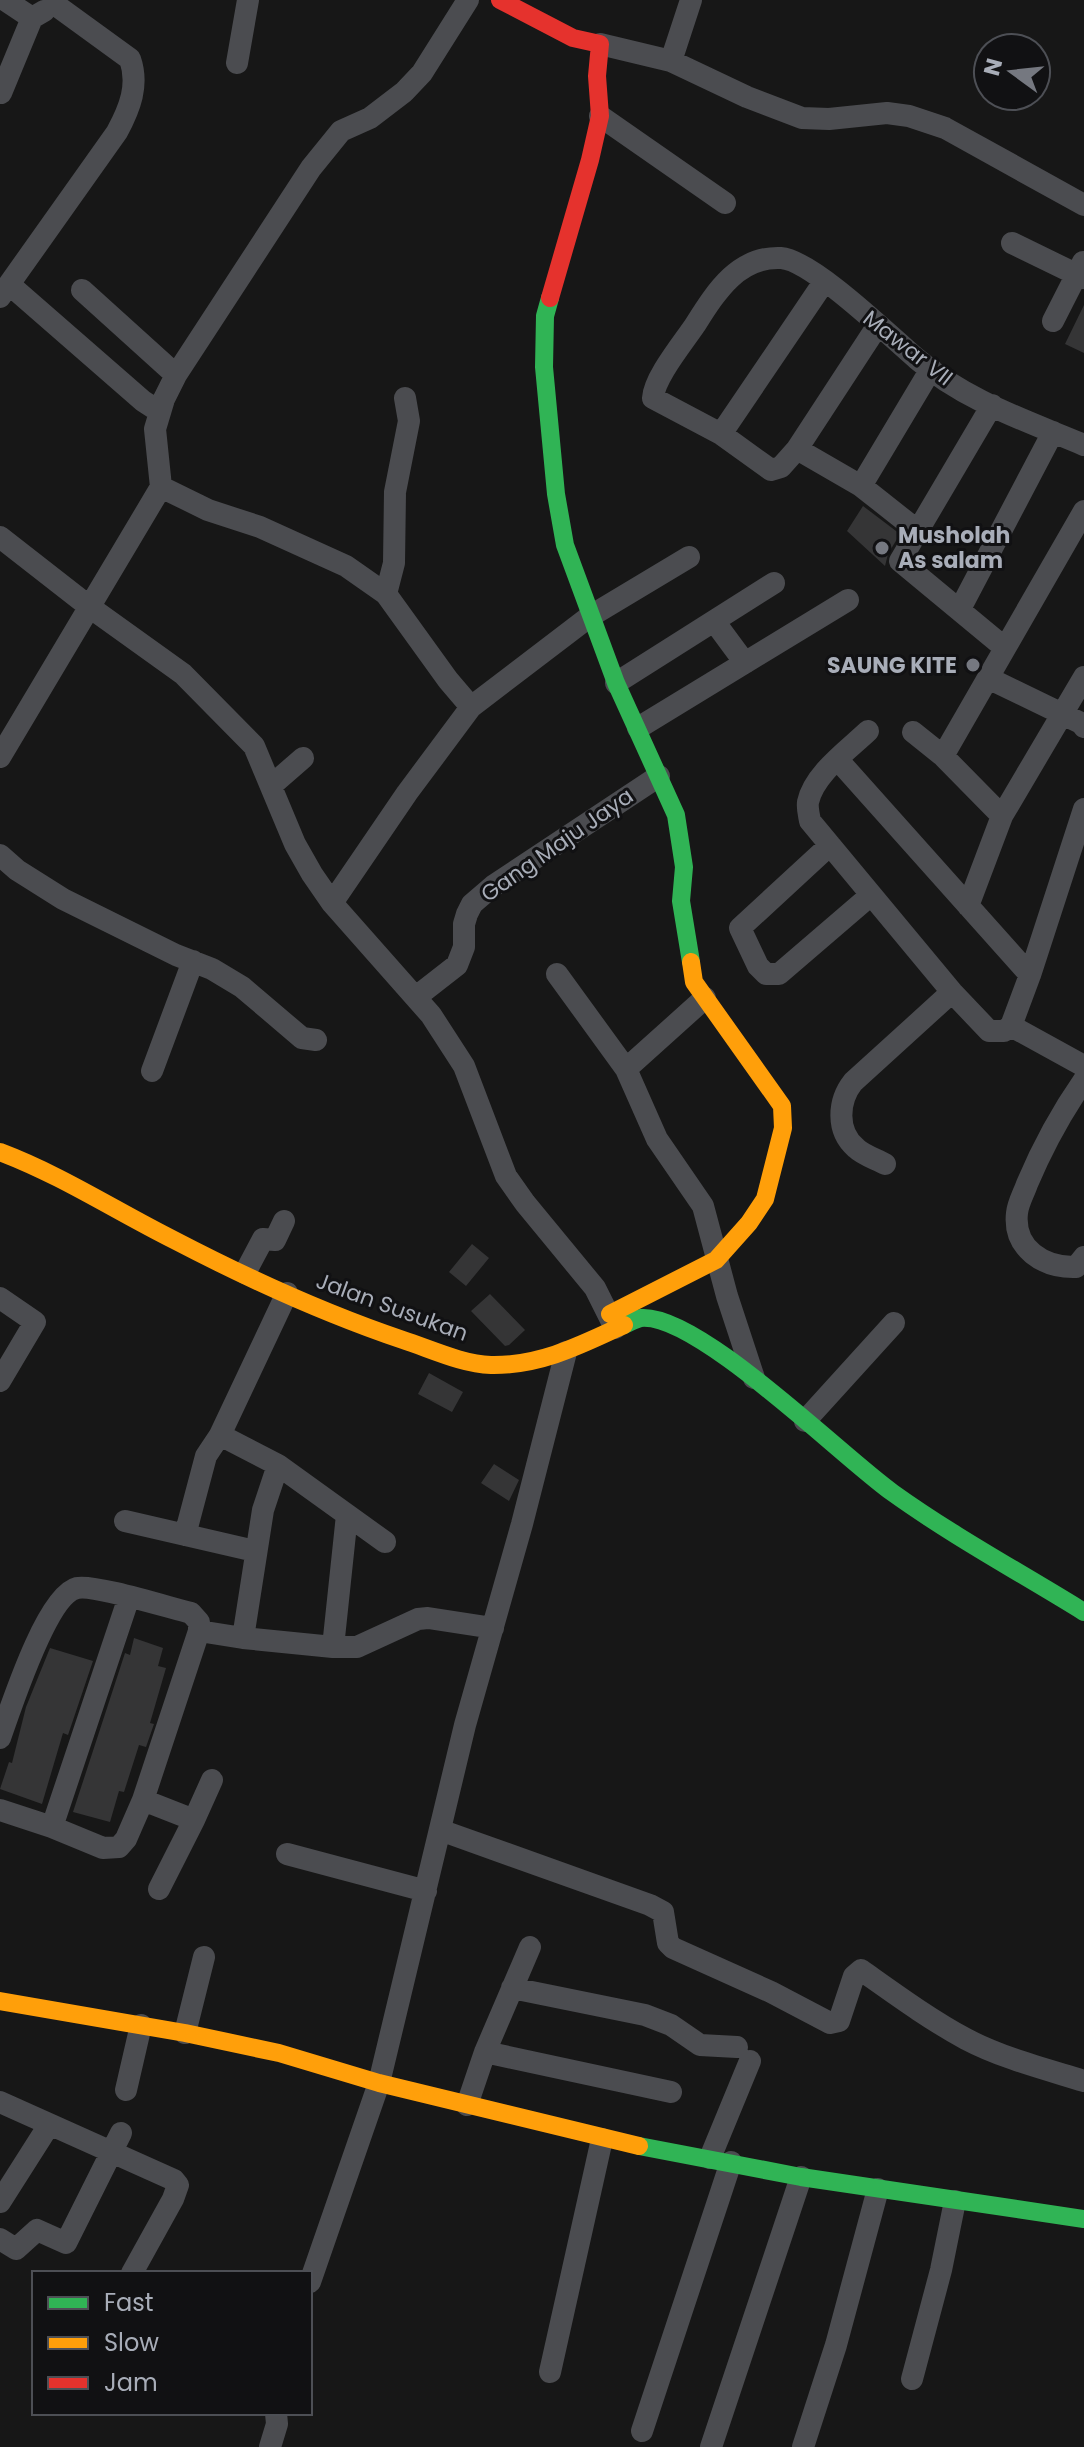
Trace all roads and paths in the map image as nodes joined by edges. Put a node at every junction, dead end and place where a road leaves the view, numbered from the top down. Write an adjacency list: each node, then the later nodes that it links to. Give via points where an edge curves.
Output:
1 (5, 0): 7 (street)
2 (248, 0): 10 (street)
3 (468, 0): 23 (street, via 422,73 370,118 341,131 311,168)
4 (500, 0): 8 (street, via 573,38)
5 (691, 0): 9 (street)
6 (53, 2): 7 (street); 19 (street, via 130,59 135,75 132,95 117,132)
7 (32, 18): 11 (street)
8 (606, 46): 9 (street); 12 (street, via 597,76)
9 (664, 60): 14 (street, via 802,118 887,113 945,128)
10 (237, 63)
11 (1, 93)
12 (600, 116): 13 (street); 42 (street, via 545,316 544,367 556,494 565,545)
13 (725, 203)
14 (1084, 205)
15 (1012, 243): 16 (street)
16 (1082, 271): 20 (street)
17 (824, 282): 21 (street, Mawar VII); 28 (street); 28 (street, Mawar VII, via 784,258 752,261 719,289 652,394)
18 (82, 290): 23 (street)
19 (5, 291): 26 (street)
20 (1053, 321)
21 (878, 325): 22 (street, Mawar VII); 30 (street)
22 (931, 369): 25 (street, Mawar VII); 31 (street)
23 (176, 375): 26 (street)
24 (405, 398): 38 (street, via 409,421 395,492 394,563)
25 (992, 405): 27 (street, Mawar VII); 34 (street)
26 (160, 412): 32 (street, via 155,429)
27 (1053, 432): 29 (street, Mawar VII); 41 (street)
28 (721, 434): 30 (street, via 771,470)
29 (1084, 445)
30 (797, 449): 31 (street)
31 (861, 486): 34 (street)
32 (161, 487): 38 (street, via 346,566); 40 (street)
33 (1084, 511): 44 (street)
34 (918, 531): 41 (street, via 900,561)
35 (0, 537): 40 (street)
36 (689, 557): 42 (street)
37 (774, 583): 43 (street)
38 (386, 594): 49 (street)
39 (848, 600): 45 (street)
40 (91, 608): 56 (street); 60 (street, via 183,674 254,746)
41 (960, 609): 44 (street)
42 (589, 617): 48 (street); 49 (street)
43 (714, 621): 45 (street); 48 (street)
44 (1005, 648): 47 (street)
45 (745, 663): 52 (street)
46 (1084, 677): 50 (street)
47 (988, 678): 50 (street); 55 (street)
48 (616, 683): 52 (street)
49 (471, 707): 66 (street)
50 (1062, 716): 51 (street); 62 (street)
51 (1084, 727)
52 (638, 728): 59 (street)
53 (868, 731): 58 (street)
54 (913, 732): 55 (street)
55 (943, 756): 62 (street)
56 (0, 757)
57 (303, 758): 60 (street)
58 (838, 760): 63 (street, via 813,789 808,804 810,821); 67 (street)
59 (659, 776): 72 (street, Gang Maju Jaya, via 472,904 457,965); 73 (street, via 676,815 684,867 681,901 694,982)
60 (272, 785): 66 (street, via 295,844)
61 (1084, 809): 70 (street)
62 (1002, 816): 67 (street)
63 (830, 845): 65 (street); 65 (street, via 740,928 758,966 766,974 779,974)
64 (0, 855): 68 (street, via 63,899)
65 (871, 895): 71 (street)
66 (332, 903): 72 (street)
67 (968, 906): 70 (street)
68 (193, 961): 75 (street, via 242,987 302,1038); 78 (street)
69 (557, 974): 77 (street)
70 (1030, 975): 74 (street)
71 (952, 992): 74 (street, via 989,1031); 81 (street, via 853,1082 842,1099 842,1119 852,1145)
72 (416, 997): 88 (street, via 464,1066 506,1176 595,1288)
73 (705, 998): 77 (street); 84 (street, via 782,1106 783,1117 765,1199)
74 (1011, 1026): 76 (street)
75 (316, 1040)
76 (1084, 1066)
77 (626, 1069): 84 (street, via 661,1147 703,1206)
78 (152, 1071)
79 (1084, 1080): 83 (street, via 1039,1154 1017,1210 1016,1231 1032,1255 1051,1265 1076,1267)
80 (0, 1152): 85 (street, Jalan Susukan)
81 (885, 1164)
82 (284, 1221): 85 (street, via 275,1240 263,1239)
83 (1084, 1257)
84 (716, 1260): 88 (street); 91 (street)
85 (245, 1273): 86 (street, Jalan Susukan)
86 (287, 1293): 90 (street, Jalan Susukan, via 352,1323 460,1359 511,1365); 94 (street)
87 (0, 1298): 92 (street, via 35,1322)
88 (612, 1321): 90 (street, Jalan Susukan); 91 (street, Jalan Susukan, via 663,1322)
89 (894, 1323): 93 (street)
90 (566, 1352): 103 (street)
91 (754, 1378): 93 (street, Jalan Susukan)
92 (0, 1381)
93 (805, 1421): 102 (street, Jalan Susukan, via 892,1493)
94 (220, 1435): 95 (street); 98 (street, via 206,1456)
95 (278, 1465): 96 (street); 100 (street)
96 (347, 1515): 99 (street); 106 (street)
97 (125, 1521): 98 (street)
98 (185, 1535): 100 (street)
99 (385, 1542)
100 (255, 1551): 105 (street)
101 (129, 1597): 104 (street, via 191,1613); 107 (street, via 77,1588 60,1598); 113 (street)
102 (1084, 1612)
103 (493, 1628): 106 (street, via 418,1619 357,1647); 114 (street)
104 (199, 1631): 105 (street); 110 (street)
105 (243, 1638): 106 (street)
106 (333, 1647)
107 (5, 1709): 108 (street)
108 (0, 1738)
109 (212, 1780): 112 (street)
110 (143, 1800): 112 (street); 113 (street, via 119,1847 103,1848)
111 (0, 1810): 113 (street)
112 (194, 1820): 116 (street)
113 (52, 1827)
114 (440, 1830): 117 (street); 125 (street, via 650,1905 663,1912 673,1948 830,2023 839,2021 854,1976 861,1970 968,2040)
115 (287, 1854): 117 (street)
116 (159, 1889)
117 (426, 1891): 126 (street)
118 (530, 1947): 120 (street)
119 (204, 1957): 123 (street)
120 (512, 1988): 124 (street); 134 (street, via 645,2015 700,2045 743,2054)
121 (0, 2001): 122 (street)
122 (141, 2025): 123 (street); 127 (street)
123 (185, 2033): 126 (street, via 279,2053)
124 (485, 2052): 128 (street); 130 (street)
125 (1084, 2081)
126 (379, 2083): 130 (street); 142 (street)
127 (126, 2090)
128 (671, 2092)
129 (0, 2102): 131 (street)
130 (467, 2105): 132 (street)
131 (49, 2125): 133 (street); 138 (street)
132 (602, 2139): 134 (street); 143 (street)
133 (116, 2143): 140 (street, via 66,2243 37,2230 16,2249); 141 (street, via 178,2185)
134 (720, 2160): 135 (street); 146 (street)
135 (801, 2177): 136 (street); 148 (street)
136 (878, 2189): 137 (street); 149 (street)
137 (955, 2201): 139 (street); 144 (street)
138 (0, 2202)
139 (1084, 2219)
140 (0, 2239)
141 (133, 2271)
142 (312, 2276)
143 (550, 2372)
144 (912, 2379)
145 (276, 2415): 147 (street)
146 (642, 2431)
147 (270, 2447)
148 (711, 2447)
149 (803, 2447)

